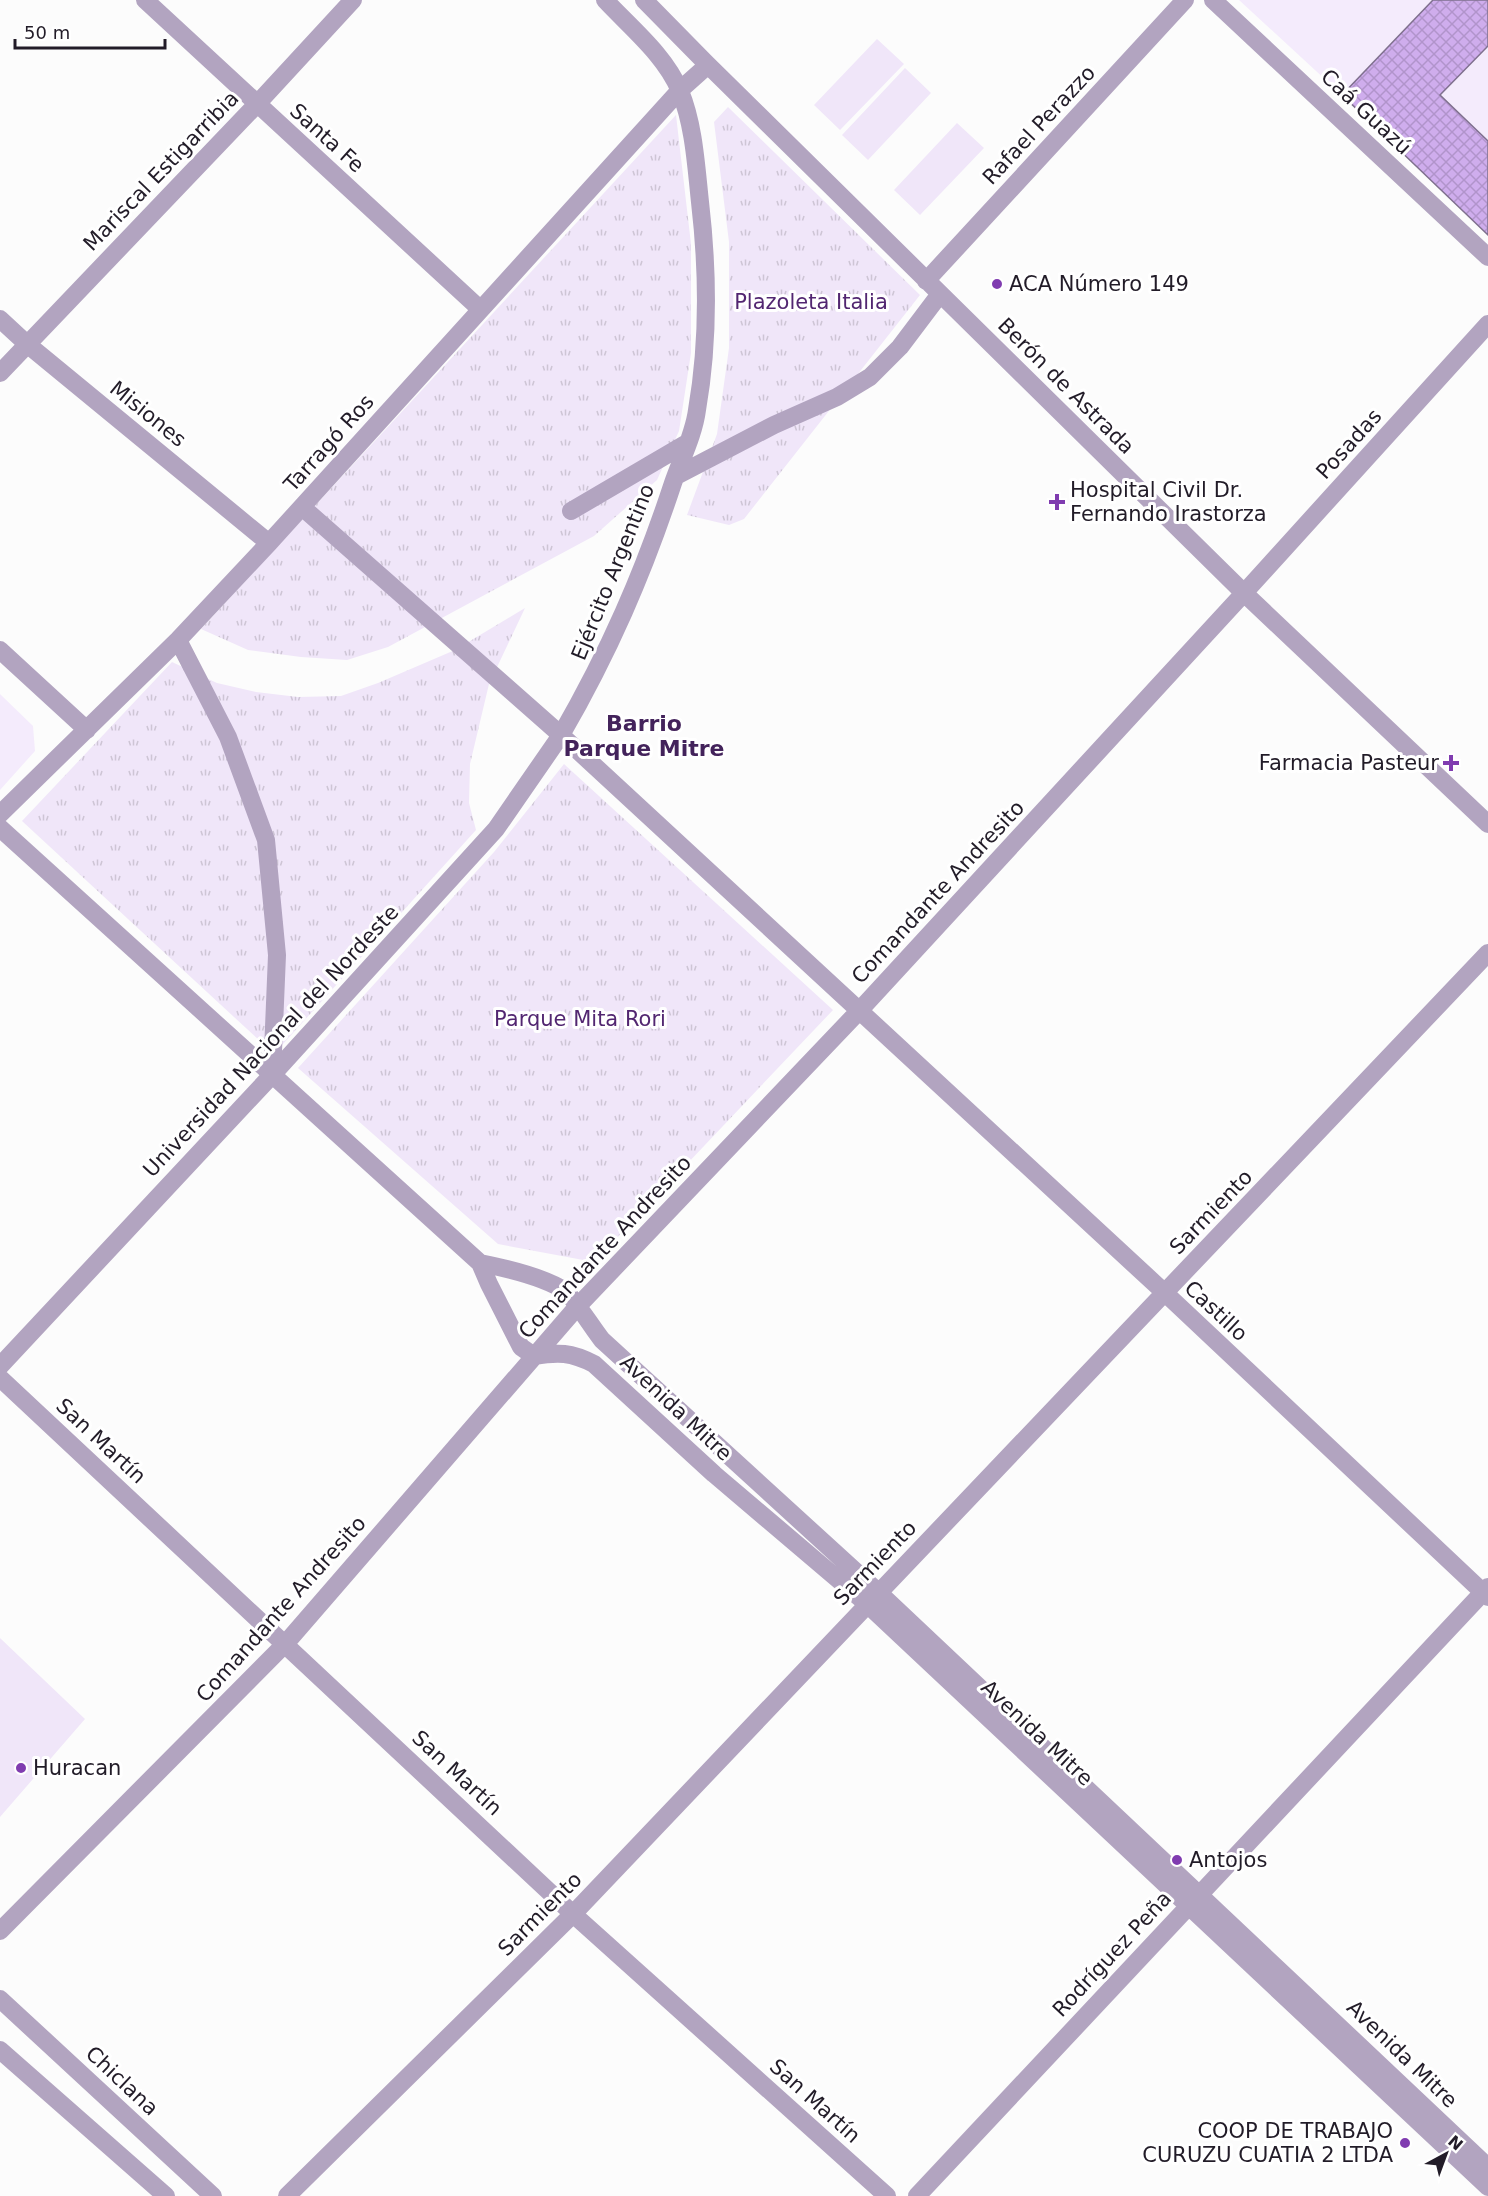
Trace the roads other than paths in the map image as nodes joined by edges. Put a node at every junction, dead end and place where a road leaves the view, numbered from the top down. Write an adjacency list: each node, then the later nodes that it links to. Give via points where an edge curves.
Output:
1 (145, 0): 9 (street, Santa Fe)
2 (353, 0): 9 (street, Mariscal Estigarribia)
3 (605, 0): 8 (street, via 661,59)
4 (644, 0): 7 (street, Berón de Astrada)
5 (1185, 0): 11 (street, Rafael Perazzo)
6 (1213, 0): 10 (street, Caá Guazú)
7 (708, 65): 8 (street, Tarragó Ros); 11 (street, Berón de Astrada)
8 (680, 90): 13 (street, Tarragó Ros); 18 (street, Ejército Argentino, via 695,153 705,254 706,325 697,411)
9 (256, 105): 13 (street, Santa Fe); 16 (street, Mariscal Estigarribia)
10 (1488, 257)
11 (926, 281): 12 (street, Berón de Astrada)
12 (940, 294): 19 (street, via 900,347 870,377); 23 (street, Berón de Astrada)
13 (480, 309): 20 (street, Tarragó Ros)
14 (0, 319): 16 (street, Misiones)
15 (1488, 324): 23 (street, Posadas)
16 (27, 344): 17 (street, Mariscal Estigarribia); 22 (street, Misiones)
17 (0, 373)
18 (687, 443): 19 (street, Ejército Argentino); 21 (street)
19 (676, 476): 27 (street, Ejército Argentino, via 624,614)
20 (302, 507): 22 (street, Tarragó Ros); 27 (street)
21 (571, 511)
22 (269, 543): 24 (street, Tarragó Ros)
23 (1244, 593): 29 (street, Berón de Astrada); 32 (street, Comandante Andresito)
24 (178, 640): 26 (street, Tarragó Ros); 33 (street, via 228,737 266,840 277,955)
25 (0, 651): 26 (street)
26 (87, 730): 28 (street, Tarragó Ros)
27 (561, 735): 32 (street); 33 (street, Universidad Nacional del Nordeste, via 496,829)
28 (0, 814)
29 (1488, 824)
30 (0, 828): 33 (street)
31 (1488, 953): 35 (street, Sarmiento)
32 (859, 1011): 35 (street, Castillo); 36 (street, Comandante Andresito)
33 (272, 1075): 34 (street); 38 (street, Universidad Nacional del Nordeste)
34 (480, 1263): 36 (street, Avenida Mitre, via 517,1271 564,1291); 37 (street, via 521,1347)
35 (1165, 1293): 40 (street, Castillo); 41 (street, Sarmiento)
36 (577, 1307): 37 (street, Comandante Andresito); 41 (street, Avenida Mitre, via 602,1340)
37 (534, 1356): 41 (street, Avenida Mitre, via 577,1355 594,1364 714,1474); 42 (street, Comandante Andresito)
38 (0, 1366)
39 (0, 1378): 42 (street, San Martín)
40 (1486, 1592): 43 (street, Rodríguez Peña)
41 (873, 1598): 43 (street, Avenida Mitre); 44 (street, Sarmiento)
42 (286, 1643): 44 (street, San Martín); 45 (street, Comandante Andresito)
43 (1194, 1900): 48 (street, Avenida Mitre); 49 (street, Avenida Mitre); 54 (street, Rodríguez Peña)
44 (573, 1914): 52 (street, Sarmiento); 53 (street, San Martín)
45 (0, 1931)
46 (0, 1999): 51 (street, Chiclana)
47 (0, 2050): 50 (street)
48 (1488, 2167)
49 (1488, 2187)
50 (166, 2196)
51 (213, 2196)
52 (287, 2196)
53 (887, 2196)
54 (917, 2196)

